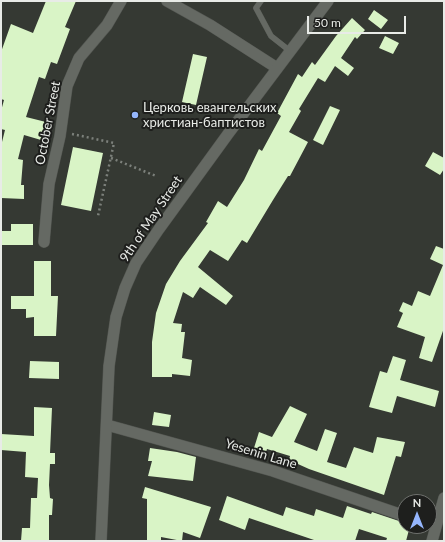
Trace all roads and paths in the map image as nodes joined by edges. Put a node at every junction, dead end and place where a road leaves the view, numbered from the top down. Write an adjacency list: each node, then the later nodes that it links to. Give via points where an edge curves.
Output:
1 (121, 1): 7 (street, October Street, via 107,25 79,58 67,86)
2 (166, 1): 6 (street, via 210,25)
3 (261, 1): 5 (lane, via 256,8 271,36)
4 (328, 1): 5 (street, 9th of May Street)
5 (290, 51): 6 (street, 9th of May Street)
6 (277, 68): 12 (street, 9th of May Street, via 136,263 124,288 116,317)
7 (60, 132): 8 (path, via 114,143); 11 (street, October Street, via 49,184)
8 (111, 158): 9 (path); 10 (path)
9 (156, 176)
10 (98, 216)
11 (44, 242)
12 (107, 425): 14 (street, Yesenin Lane, via 273,471); 16 (street, 9th of May Street)
13 (444, 498): 15 (street)
14 (397, 513)
15 (437, 514)
16 (101, 541)

